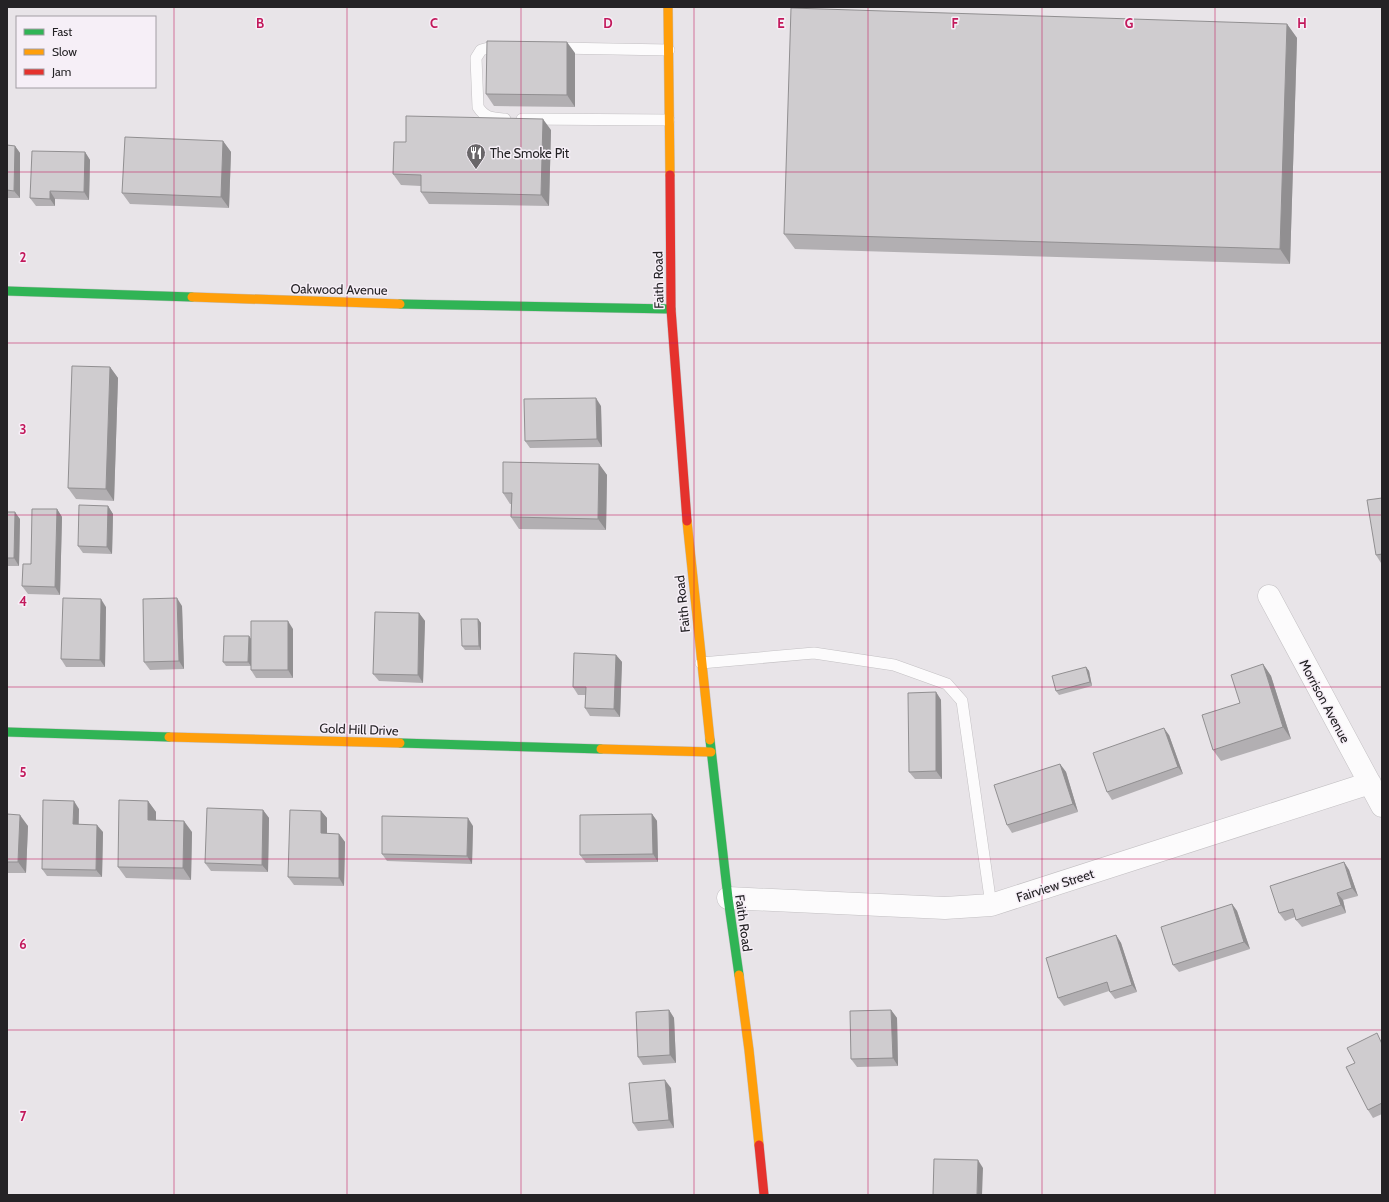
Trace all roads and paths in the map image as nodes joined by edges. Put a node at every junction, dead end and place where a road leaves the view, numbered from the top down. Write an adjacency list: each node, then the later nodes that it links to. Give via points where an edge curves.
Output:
1 (668, 7): 4 (street, Faith Road)
2 (508, 48): 5 (lane, via 492,47 481,50 476,58 478,107 482,113 492,118)
3 (546, 48): 4 (lane)
4 (669, 50): 5 (street, Faith Road)
5 (669, 120): 7 (street, Faith Road)
6 (7, 291): 7 (street, Oakwood Avenue, via 321,302)
7 (670, 309): 9 (street, Faith Road, via 688,542)
8 (1269, 596): 12 (street, Morrison Avenue)
9 (701, 663): 11 (street, Faith Road); 15 (lane, via 814,653 894,665 947,684 962,701)
10 (7, 732): 11 (street, Gold Hill Drive)
11 (711, 752): 14 (street, Faith Road)
12 (1370, 783): 13 (street, Morrison Avenue); 15 (street, Fairview Street)
13 (1382, 806)
14 (728, 898): 15 (street, Fairview Street, via 945,908); 16 (street, Faith Road, via 750,1058)
15 (991, 905)
16 (764, 1195)

